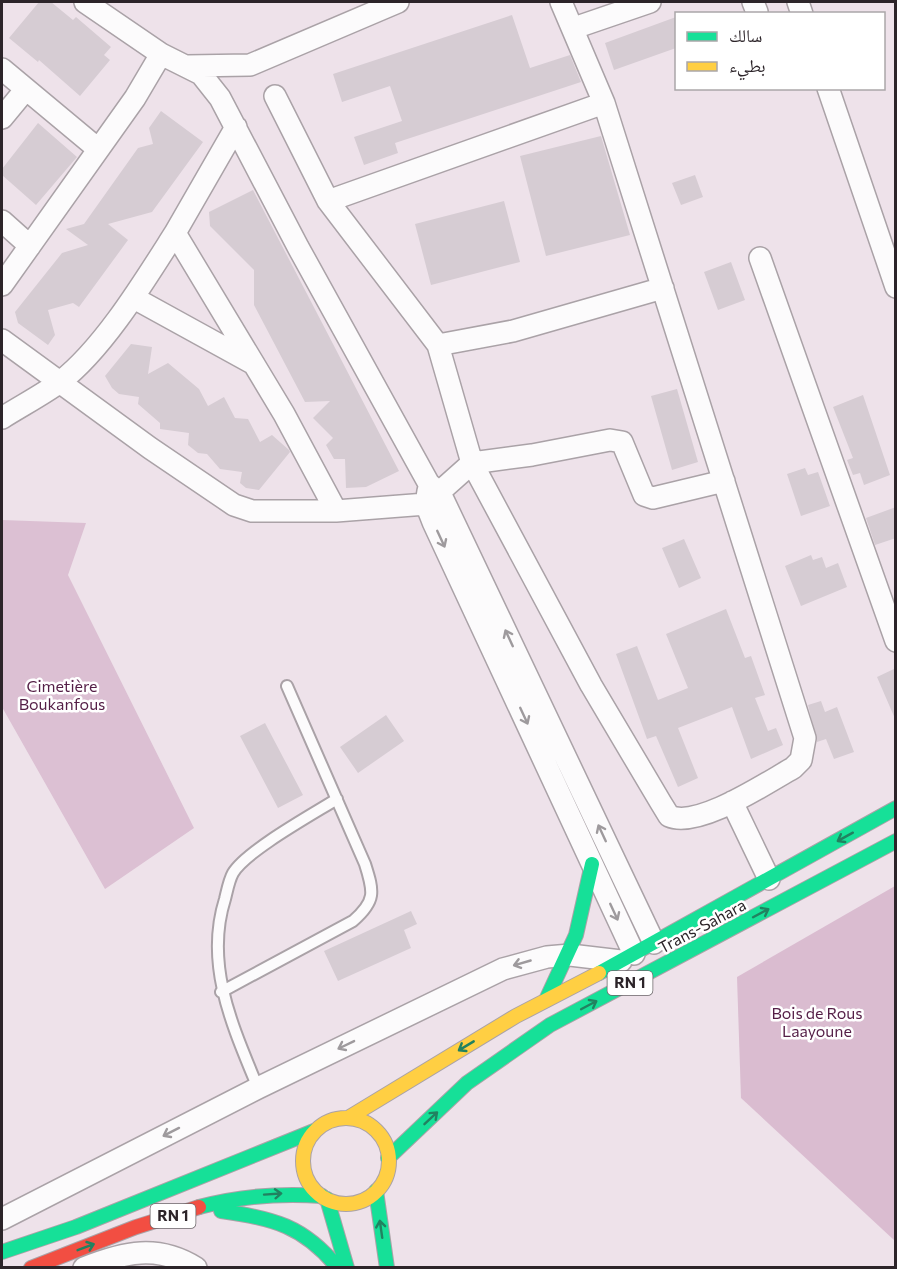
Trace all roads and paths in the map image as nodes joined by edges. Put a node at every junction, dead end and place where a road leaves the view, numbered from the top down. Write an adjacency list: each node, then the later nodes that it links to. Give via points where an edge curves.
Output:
1 (85, 2): 6 (street)
2 (398, 2): 7 (street, via 250,64)
3 (561, 2): 5 (street)
4 (650, 2): 5 (street)
5 (574, 28): 12 (street)
6 (161, 54): 7 (street); 15 (street)
7 (187, 66): 14 (street, via 201,74)
8 (2, 69): 9 (street)
9 (26, 89): 13 (street); 15 (street)
10 (829, 90): 23 (street)
11 (275, 96): 16 (street)
12 (604, 103): 16 (street); 22 (street)
13 (2, 118)
14 (236, 127): 18 (street); 32 (street)
15 (98, 149): 19 (street)
16 (328, 201): 26 (street)
17 (2, 221): 19 (street)
18 (175, 233): 24 (street); 27 (street)
19 (30, 246): 21 (street)
20 (760, 258): 34 (street)
21 (2, 285)
22 (663, 288): 26 (street, via 513,331); 31 (street)
23 (896, 288)
24 (134, 298): 27 (street); 28 (street)
25 (2, 340): 28 (street)
26 (438, 345): 30 (street)
27 (254, 364): 33 (street)
28 (61, 381): 29 (street); 33 (street, via 234,505 252,511)
29 (2, 418)
30 (472, 463): 31 (street, via 617,440 622,442 644,495 653,498); 32 (street); 37 (street, via 591,685 669,816 686,819)
31 (724, 481): 37 (street, via 805,738 798,764)
32 (432, 494): 33 (street); 40 (street, one-way to 40); 42 (street, one-way to 32)
33 (336, 511)
34 (896, 641)
35 (287, 686): 36 (lane)
36 (337, 799): 45 (lane, via 254,854 233,873 219,916); 45 (lane, via 370,880 368,908 353,921)
37 (732, 802): 41 (street)
38 (896, 808): 41 (main road, Trans-Sahara / RN 1, one-way to 41)
39 (896, 841): 50 (main road, Trans-Sahara / RN 1, one-way to 39, via 467,1083 550,1025)
40 (592, 864): 43 (main road, via 583,915); 44 (street, one-way to 44)
41 (769, 879): 42 (main road, Trans-Sahara / RN 1)
42 (654, 943): 44 (main road, Trans-Sahara / RN 1)
43 (570, 955): 44 (street); 46 (main road); 47 (street, one-way to 47, via 503,969)
44 (627, 957): 46 (main road, Trans-Sahara / RN 1)
45 (221, 992): 47 (lane)
46 (546, 1000): 48 (main road, Trans-Sahara / RN 1, one-way to 48)
47 (258, 1088): 54 (street, one-way to 54)
48 (348, 1118): 49 (main road, via 330,1120); 50 (main road, via 376,1130)
49 (314, 1131): 52 (main road, via 306,1143 304,1173); 55 (main road, RN 1, via 76,1227)
50 (388, 1158): 51 (main road, via 388,1170)
51 (376, 1191): 52 (main road, via 352,1203); 61 (main road, one-way to 51)
52 (324, 1198): 53 (main road, RN 1, one-way to 52, via 254,1195 297,1193); 60 (main road)
53 (198, 1209): 57 (main road, RN 1, one-way to 53); 59 (main road, via 255,1215 289,1225 314,1240)
54 (2, 1219)
55 (2, 1252)
56 (92, 1266): 58 (street, via 132,1254 156,1252)
57 (31, 1268)
58 (196, 1268)
59 (338, 1268)
60 (347, 1268)
61 (387, 1268)

